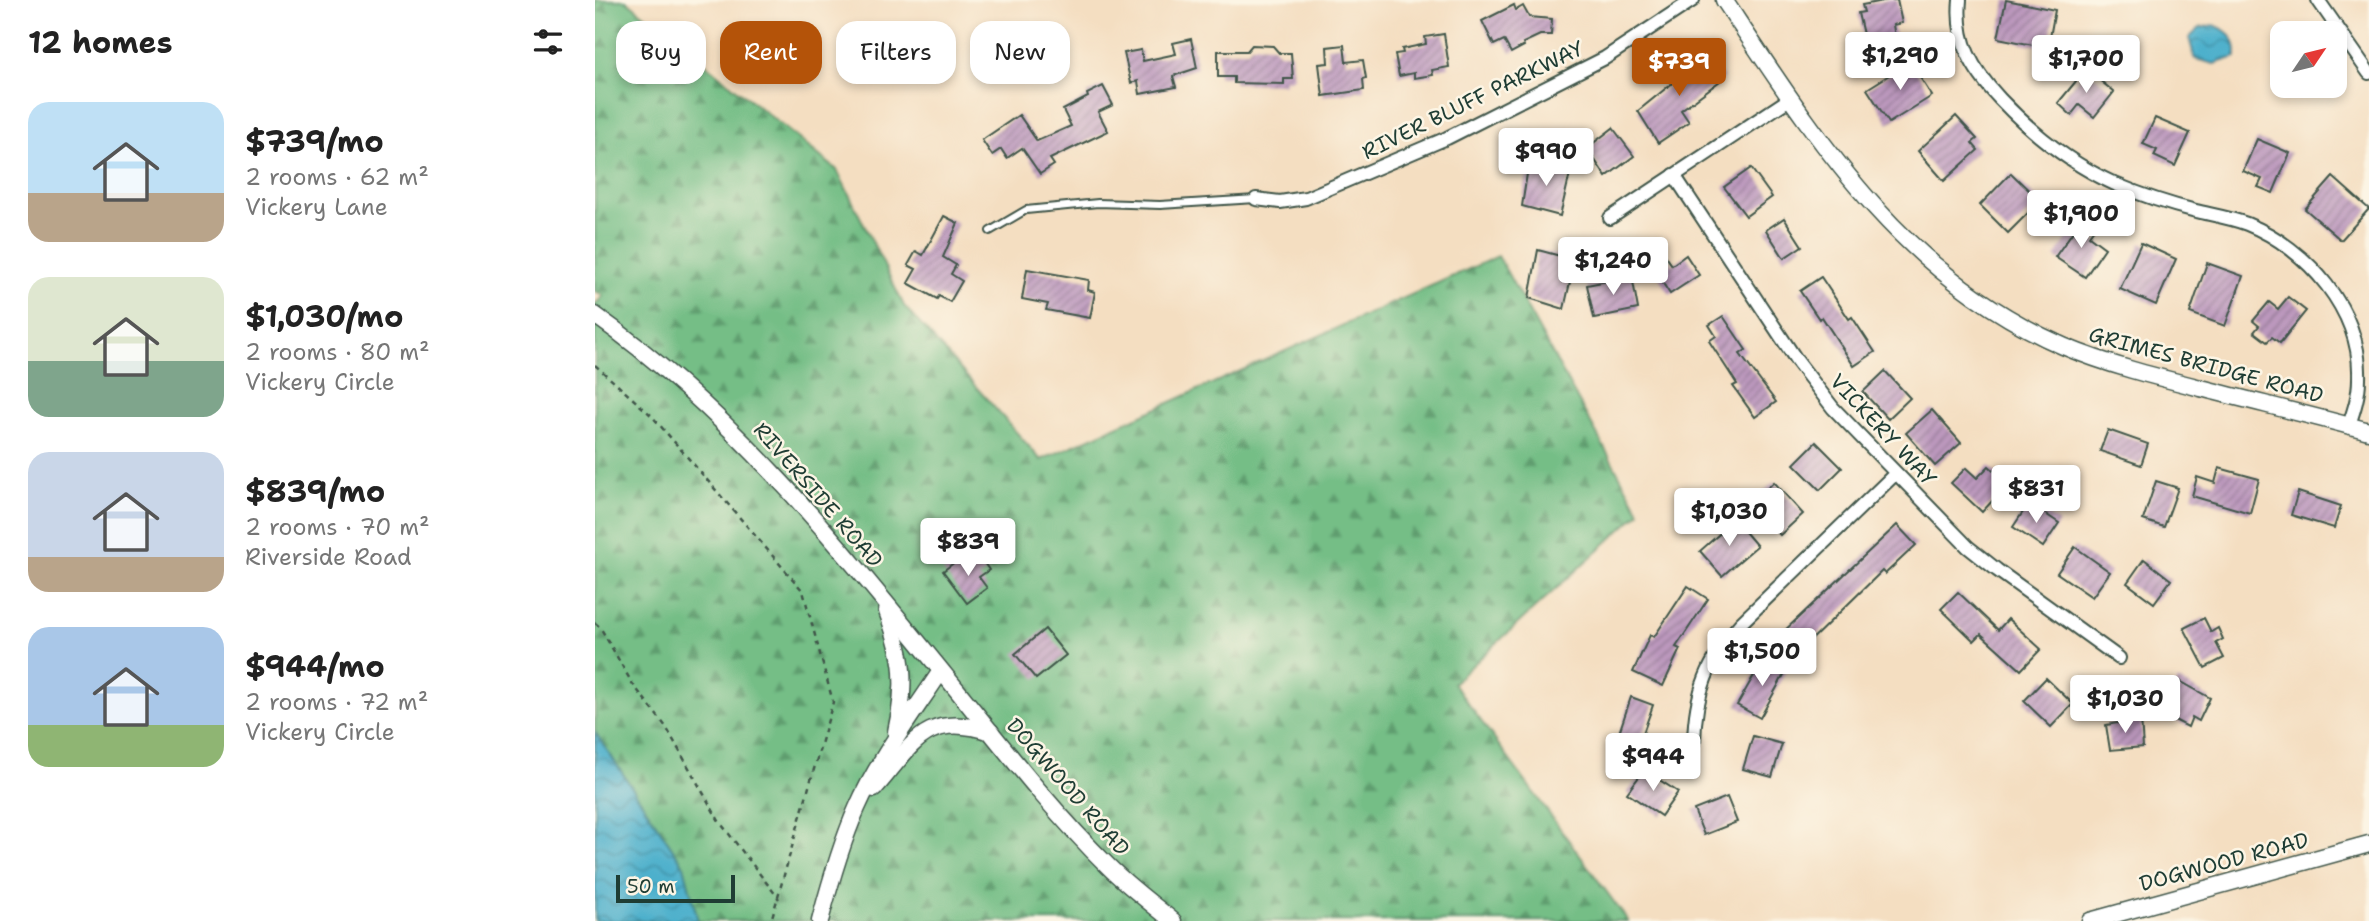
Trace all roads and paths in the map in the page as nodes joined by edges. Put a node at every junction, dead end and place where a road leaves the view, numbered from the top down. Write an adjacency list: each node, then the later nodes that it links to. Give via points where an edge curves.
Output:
1 (1693, 0): 8 (street, RIVER BLUFF PARKWAY, via 1605,58 1447,138 1306,198)
2 (1724, 0): 6 (street, GRIMES BRIDGE ROAD)
3 (1960, 0): 13 (street, via 1958,20 1968,56 1994,93 2053,147 2118,185 2247,224 2283,243 2315,270 2342,311 2358,357 2359,378)
4 (2318, 0): 5 (street)
5 (2369, 73)
6 (1791, 98): 7 (street); 13 (street, GRIMES BRIDGE ROAD, via 1845,172 1917,252 1951,281 2022,327 2065,347 2147,374)
7 (1674, 175): 9 (street); 15 (street, VICKERY WAY, via 1813,383)
8 (1257, 199): 10 (lane, via 1160,205 1098,203 1026,210)
9 (1610, 218)
10 (990, 231)
11 (595, 315): 16 (street, RIVERSIDE ROAD, via 726,424 800,501)
12 (595, 365): 25 (path, via 651,415 803,591 833,702)
13 (2349, 425): 14 (street, GRIMES BRIDGE ROAD)
14 (2369, 431)
15 (1895, 474): 18 (street, VICKERY WAY, via 1968,547); 21 (street, via 1722,645 1699,695)
16 (883, 602): 19 (street, RIVERSIDE ROAD); 22 (street, via 904,674)
17 (595, 623): 25 (path, via 666,727 719,821)
18 (2119, 658)
19 (941, 671): 20 (street, DOGWOOD ROAD); 22 (street)
20 (991, 732): 23 (street, via 959,724 931,729); 28 (street, DOGWOOD ROAD, via 1086,844)
21 (1695, 742)
22 (894, 744): 23 (street)
23 (856, 809): 27 (street)
24 (2369, 845): 29 (street, DOGWOOD ROAD)
25 (779, 899): 26 (path)
26 (771, 921)
27 (820, 921)
28 (1173, 921)
29 (2089, 921)

